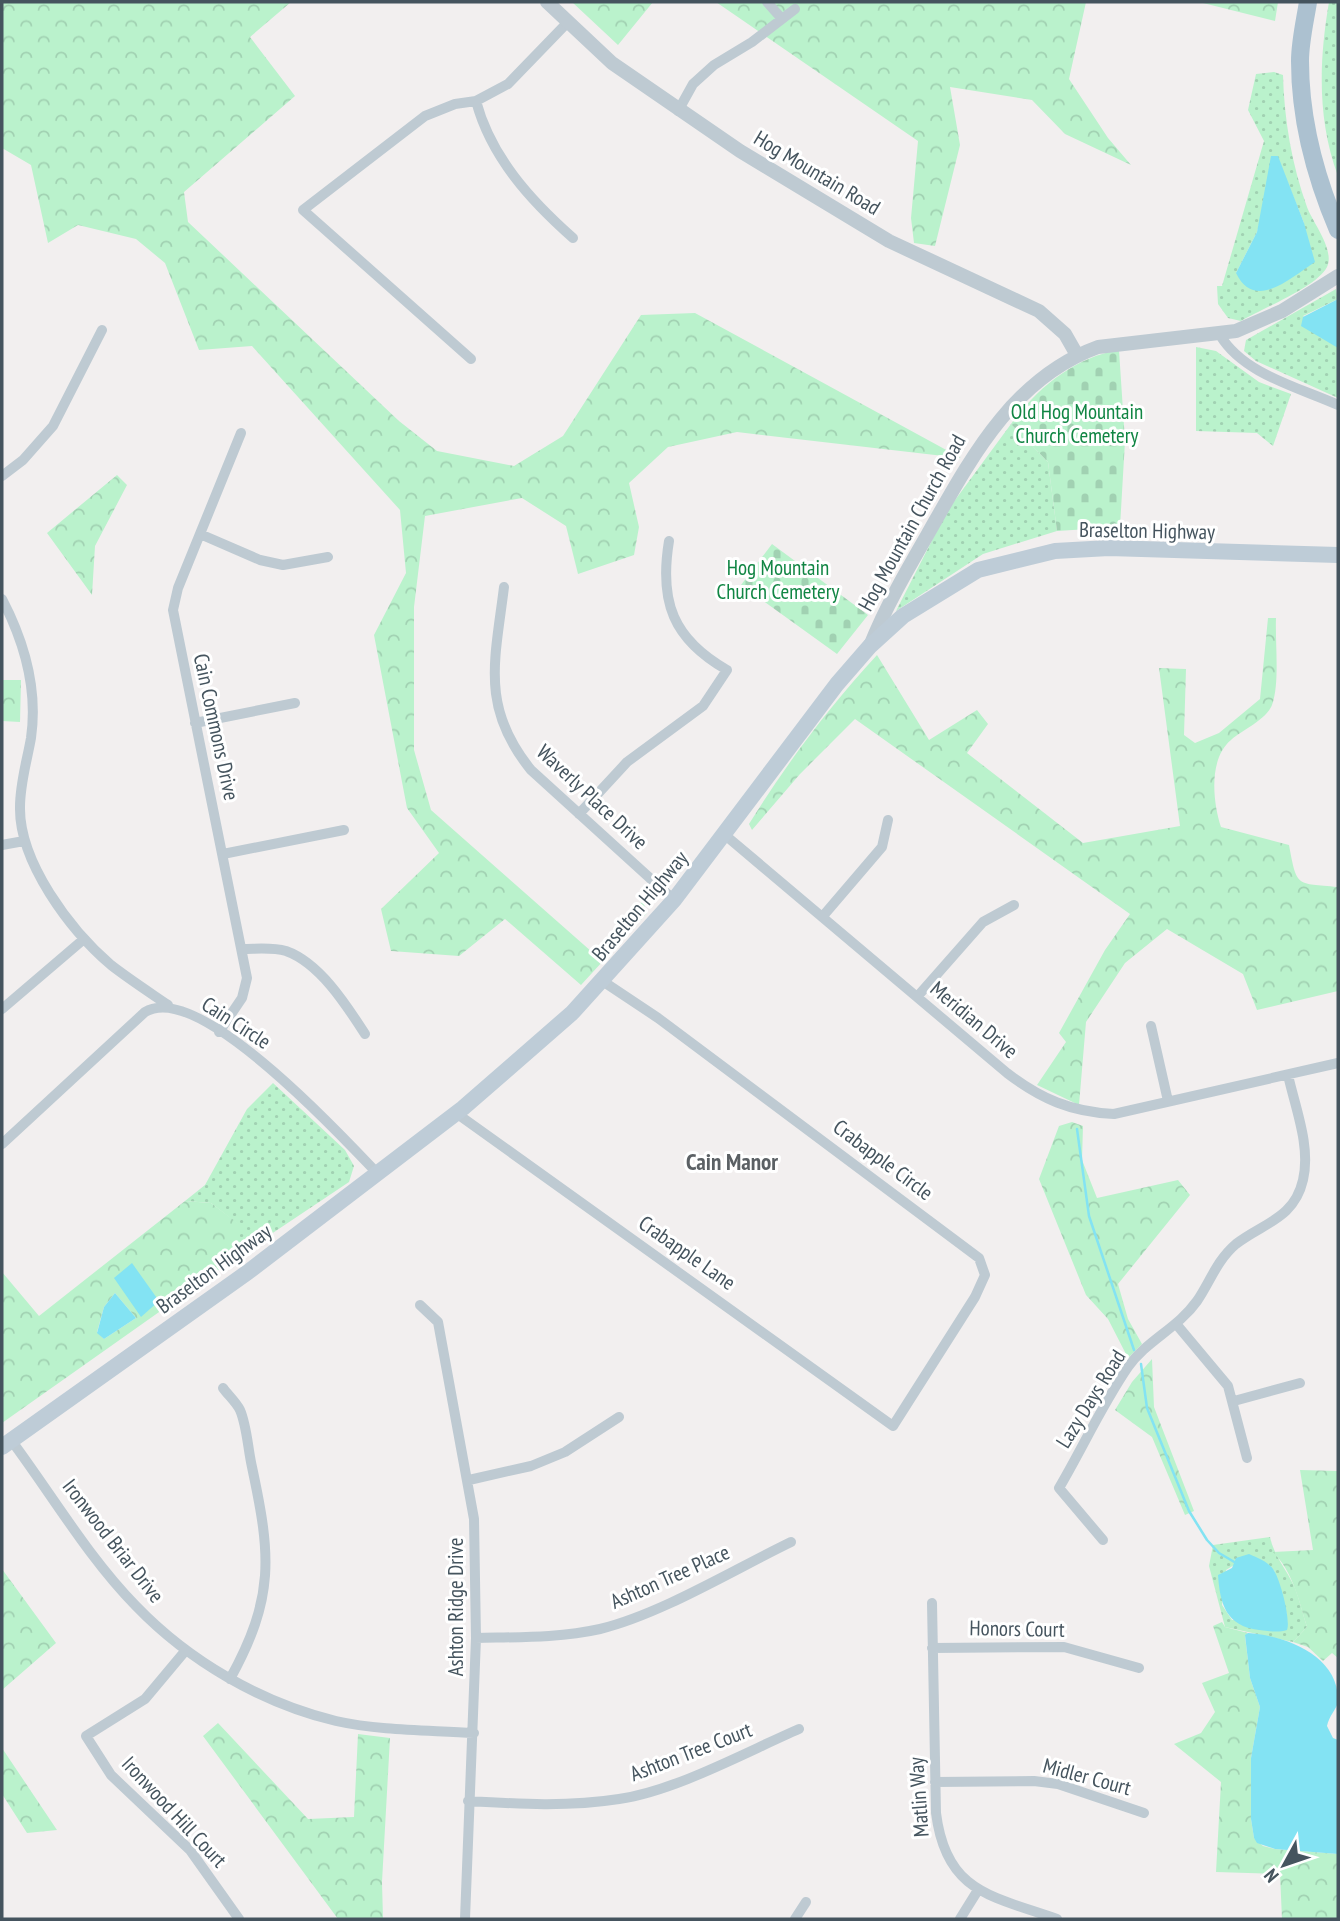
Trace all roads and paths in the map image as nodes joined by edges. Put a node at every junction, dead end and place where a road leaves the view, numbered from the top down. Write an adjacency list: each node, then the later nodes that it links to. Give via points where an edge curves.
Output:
1 (547, 2): 6 (street, Hog Mountain Road)
2 (767, 2): 5 (street)
3 (1308, 2): 9 (main road, via 1300,59 1304,121)
4 (795, 9): 5 (street)
5 (782, 19): 8 (street, via 714,65 693,84)
6 (567, 23): 7 (street, via 508,84); 8 (street, Hog Mountain Road)
7 (476, 101): 10 (street, via 495,152); 15 (street, via 425,116 303,210)
8 (678, 111): 14 (street, Hog Mountain Road, via 851,221 1042,313 1065,334)
9 (1338, 230)
10 (573, 238)
11 (1338, 276): 13 (street, Hog Mountain Church Road, via 1282,310)
12 (102, 330): 18 (street, via 53,426)
13 (1220, 335): 14 (street, Hog Mountain Church Road, via 1132,341); 16 (street, via 1240,360)
14 (1077, 355): 25 (street, Hog Mountain Church Road, via 1011,407 974,452 887,605)
15 (471, 359)
16 (1338, 405)
17 (241, 433): 19 (street, Cain Commons Drive)
18 (2, 476)
19 (200, 534): 22 (street, via 260,560 284,565); 27 (street, Cain Commons Drive, via 173,610)
20 (669, 541): 28 (street, via 664,569 672,614 695,649 727,670 703,706 627,762)
21 (1338, 555): 25 (main road, Braselton Highway, via 1109,548 1055,551 978,570 903,616)
22 (328, 557)
23 (504, 587): 28 (street, Waverly Place Drive, via 494,691 500,720 531,770)
24 (2, 600): 32 (street, via 31,676 34,711 19,808)
25 (870, 646): 31 (main road, Braselton Highway)
26 (295, 703): 27 (street)
27 (195, 723): 34 (street, Cain Commons Drive)
28 (579, 814): 35 (street, Waverly Place Drive)
29 (888, 820): 37 (street, via 882,847)
30 (344, 830): 34 (street)
31 (725, 835): 35 (main road, Braselton Highway); 37 (street, Meridian Drive)
32 (24, 841): 33 (street); 38 (street, via 61,910)
33 (2, 845)
34 (223, 854): 39 (street, Cain Commons Drive)
35 (674, 900): 40 (main road, Braselton Highway)
36 (1014, 905): 41 (street, via 983,922)
37 (823, 916): 41 (street, Meridian Drive)
38 (84, 939): 42 (street); 43 (street)
39 (242, 949): 45 (street, Cain Commons Drive, via 247,978 242,998); 46 (street, via 288,952 336,989)
40 (604, 982): 50 (main road, Braselton Highway); 59 (street, Crabapple Circle, via 680,1033 979,1258 985,1275 975,1297)
41 (917, 997): 49 (street, Meridian Drive, via 1034,1094 1056,1104 1083,1113 1114,1114)
42 (170, 1007): 45 (street, Cain Circle); 51 (street, Cain Circle, via 156,1006 145,1012)
43 (2, 1009)
44 (1150, 1026): 49 (street)
45 (219, 1032): 52 (street, Cain Circle, via 277,1074)
46 (365, 1034)
47 (1338, 1063): 48 (street)
48 (1288, 1074): 49 (street); 54 (street, Lazy Days Road, via 1305,1158 1303,1181 1294,1202 1272,1224 1237,1244 1216,1266 1198,1300)
49 (1168, 1101)
50 (456, 1114): 52 (main road, Braselton Highway); 59 (street, Crabapple Lane)
51 (2, 1144)
52 (377, 1173): 60 (main road, Braselton Highway, via 248,1272)
53 (420, 1305): 62 (street, Ashton Ridge Drive, via 438,1322)
54 (1177, 1325): 57 (street, via 1219,1371); 63 (street, Lazy Days Road, via 1129,1366 1059,1489)
55 (1300, 1384): 57 (street)
56 (223, 1388): 70 (street, via 240,1410 268,1565 261,1609)
57 (1234, 1401): 61 (street)
58 (619, 1417): 62 (street, via 565,1452 531,1466)
59 (894, 1426)
60 (6, 1443): 68 (street, Ironwood Briar Drive, via 135,1605)
61 (1247, 1458)
62 (469, 1480): 66 (street, Ashton Ridge Drive)
63 (1103, 1540)
64 (791, 1542): 66 (street, Ashton Tree Place, via 600,1629)
65 (932, 1603): 67 (street, Matlin Way)
66 (476, 1638): 72 (street, Ashton Ridge Drive)
67 (932, 1648): 69 (street, Honors Court, via 1064,1647); 73 (street, Matlin Way)
68 (186, 1650): 70 (street, Ironwood Briar Drive); 78 (street, Ironwood Hill Court, via 145,1699 86,1736 111,1775 190,1850)
69 (1139, 1668)
70 (230, 1679): 72 (street, Ironwood Briar Drive, via 337,1721)
71 (799, 1729): 74 (street, Ashton Tree Court, via 656,1790 621,1799 558,1806)
72 (474, 1733): 74 (street, Ashton Ridge Drive)
73 (935, 1782): 75 (street, Midler Court, via 1034,1780); 76 (street, Matlin Way, via 940,1843 958,1874)
74 (468, 1801): 79 (street, Ashton Ridge Drive)
75 (1144, 1813)
76 (978, 1890): 81 (street); 82 (street, Matlin Way)
77 (807, 1902): 80 (street)
78 (239, 1919)
79 (464, 1919)
80 (794, 1919)
81 (960, 1919)
82 (1057, 1919)

